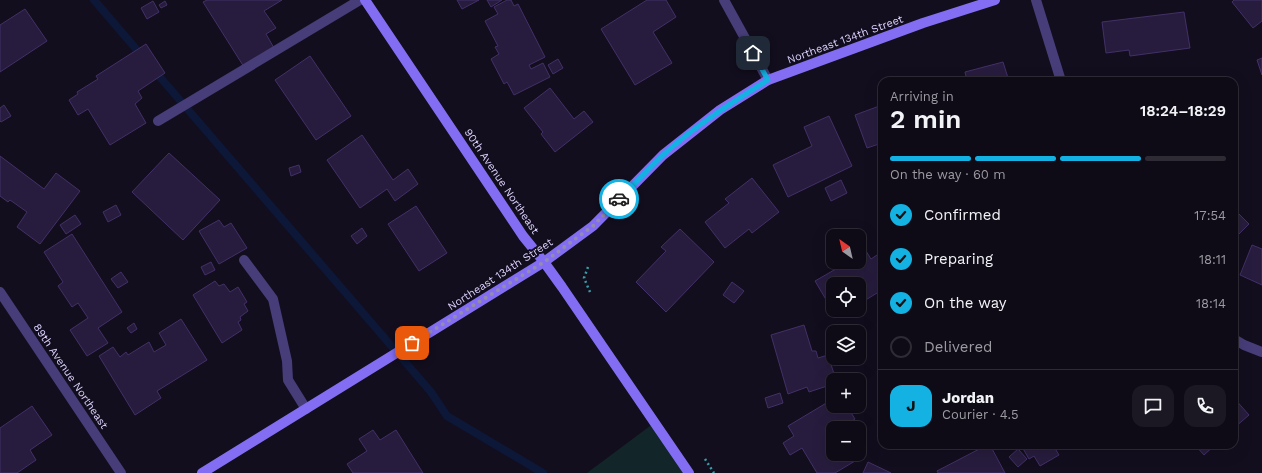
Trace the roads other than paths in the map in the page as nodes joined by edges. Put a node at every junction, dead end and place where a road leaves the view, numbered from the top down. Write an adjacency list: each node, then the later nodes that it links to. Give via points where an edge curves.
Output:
1 (360, 0): 8 (street)
2 (365, 0): 10 (street, 90th Avenue Northeast, via 523,236)
3 (724, 0): 7 (street)
4 (995, 0): 7 (street, Northeast 134th Street, via 923,23)
5 (1036, 0): 6 (street)
6 (1060, 77)
7 (768, 80): 10 (street, Northeast 134th Street, via 720,110 663,155 593,226)
8 (158, 121)
9 (244, 260): 14 (street, via 272,299 287,360 288,380)
10 (544, 262): 14 (street, Northeast 134th Street); 17 (street, 90th Avenue Northeast)
11 (0, 292): 15 (street, 89th Avenue Northeast)
12 (1238, 341): 13 (street)
13 (1262, 352)
14 (306, 409): 16 (street, Northeast 134th Street)
15 (121, 473)
16 (202, 473)
17 (689, 473)

